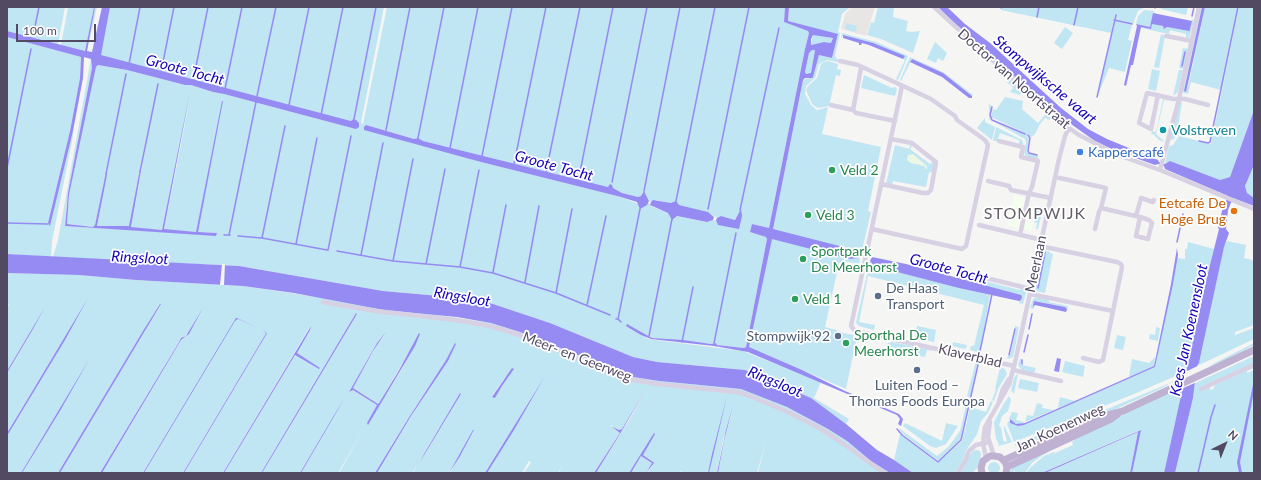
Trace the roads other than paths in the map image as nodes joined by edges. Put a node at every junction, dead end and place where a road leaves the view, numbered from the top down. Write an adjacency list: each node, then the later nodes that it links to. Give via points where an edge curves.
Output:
1 (934, 7): 14 (street, Doctor van Noortstraat)
2 (1199, 7): 4 (street)
3 (1166, 36): 4 (street)
4 (1192, 41): 9 (street)
5 (840, 61): 6 (street)
6 (861, 68): 7 (street); 12 (street)
7 (902, 86): 13 (street); 28 (street, via 934,101 988,145 966,246 962,249)
8 (1158, 95): 8 (street, via 1147,93 1139,123 1151,129); 9 (street)
9 (1179, 99): 10 (street); 17 (street)
10 (1208, 105)
11 (830, 106): 12 (street)
12 (853, 110): 13 (street, via 856,113)
13 (894, 121): 15 (street)
14 (1069, 128): 17 (street, Doctor van Noortstraat, via 1118,155); 18 (street, Meerlaan)
15 (891, 139): 20 (street); 20 (street, via 912,143 936,162 931,190 928,193)
16 (999, 141): 21 (street, via 1023,147 1021,157 1039,161)
17 (1162, 166): 25 (street, Doctor van Noortstraat)
18 (1055, 177): 22 (street, Meerlaan); 24 (street, via 1106,188)
19 (988, 181): 21 (street, via 1008,186 1011,190)
20 (881, 184): 28 (street)
21 (1029, 193): 22 (street); 30 (street)
22 (1051, 198): 31 (street, Meerlaan)
23 (1154, 200): 26 (street, via 1153,202 1141,198)
24 (1101, 208): 26 (street); 29 (street)
25 (1254, 209)
26 (1138, 216): 26 (street, via 1136,236 1148,239 1152,223)
27 (979, 225): 30 (street)
28 (872, 229): 40 (street, Klaverblad, via 851,326 855,331)
29 (1095, 229)
30 (1020, 235): 31 (street)
31 (1042, 240): 32 (street, Meerlaan)
32 (1040, 246): 34 (street, Meerlaan); 36 (street, via 1121,264)
33 (970, 274): 34 (street)
34 (1030, 291): 36 (street); 40 (street, Meerlaan)
35 (323, 302): 50 (street, Meer- en Geerweg, via 376,312 490,326 527,337 622,377 658,384 745,394 821,429)
36 (1113, 311): 38 (street, via 1103,360 1099,362)
37 (1254, 350): 48 (main road, Jan Koenenweg, via 1123,411 1094,421)
38 (1083, 358)
39 (1254, 365): 42 (street)
40 (1014, 368): 41 (street, Klaverblad); 43 (street, Meerlaan)
41 (1061, 381)
42 (1201, 389)
43 (991, 418): 44 (street, Meerlaan); 45 (street, Meerlaan, via 985,427)
44 (989, 442): 45 (street); 46 (street, Meerlaan)
45 (983, 444): 47 (street, Meerlaan); 51 (street, via 976,445 969,451)
46 (994, 456): 47 (main road); 48 (main road, via 1000,457)
47 (986, 458): 49 (main road)
48 (1006, 467)
49 (982, 471): 52 (main road)
50 (884, 473)
51 (958, 473)
52 (975, 473)

